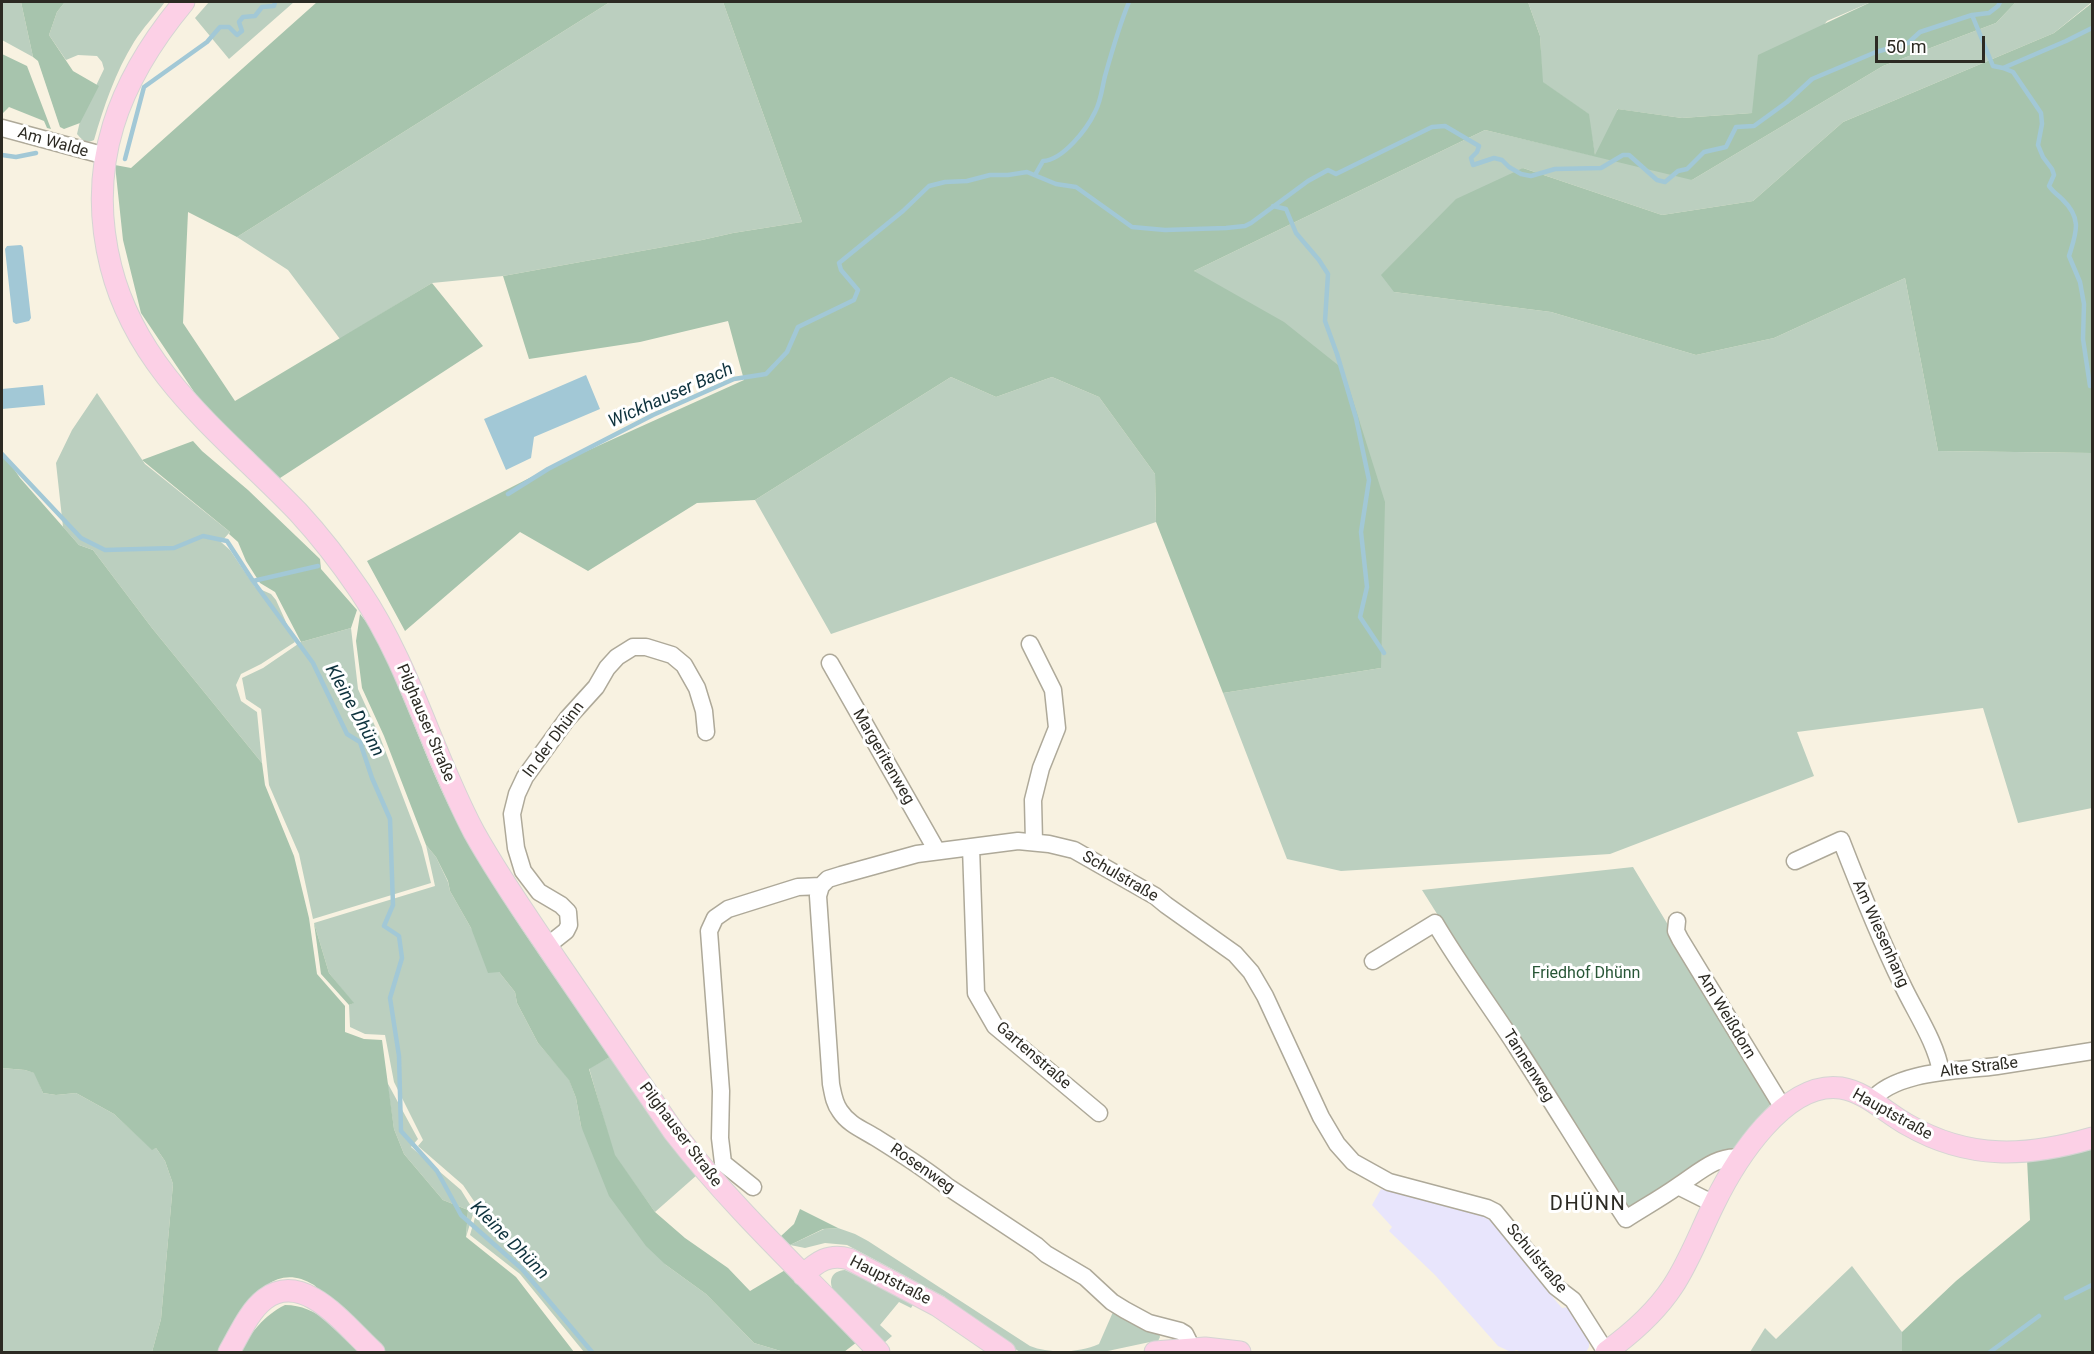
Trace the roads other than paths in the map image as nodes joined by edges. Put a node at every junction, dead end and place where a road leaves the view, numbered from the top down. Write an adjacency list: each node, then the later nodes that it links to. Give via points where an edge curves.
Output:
1 (184, 2): 3 (main road, Pilghauser Straße, via 135,70 116,112)
2 (2, 128): 3 (street, Am Walde)
3 (106, 156): 13 (main road, Pilghauser Straße, via 102,199 107,248 118,290 139,338 185,400 299,514 361,592 401,664 474,831)
4 (1030, 644): 7 (street, via 1053,690 1057,728 1033,800)
5 (830, 663): 9 (street, Margeritenweg)
6 (706, 732): 13 (street, In der Dhünn, via 697,688 684,665 672,655 646,647 633,647 616,657 567,719 525,777 512,814 523,871 539,892 568,912 566,931)
7 (1034, 842): 8 (street, Schulstraße); 27 (street, Schulstraße, via 1074,850 1108,868 1155,896 1234,954 1259,984 1321,1117 1353,1162 1389,1182 1495,1212 1556,1287 1573,1300)
8 (971, 847): 9 (street, Schulstraße); 19 (street, Gartenstraße, via 976,993 996,1026)
9 (937, 851): 11 (street, Schulstraße, via 861,869 828,879)
10 (1795, 861): 16 (street, Am Wiesenhang, via 1841,840 1874,925 1938,1055)
11 (821, 886): 23 (street, Schulstraße, via 798,887 728,909 715,918 709,930 723,1163); 26 (street, Rosenweg, via 818,896 831,1084 840,1111 863,1131 1076,1271 1112,1302 1149,1323 1185,1334)
12 (1677, 921): 18 (street, Am Weißdorn, via 1680,939)
13 (547, 946): 25 (main road, Pilghauser Straße, via 706,1174)
14 (1373, 961): 22 (street, Tannenweg, via 1435,923 1626,1219)
15 (2092, 1051): 16 (street, Alte Straße)
16 (1941, 1072): 17 (street, Alte Straße, via 1884,1089)
17 (1871, 1101): 18 (main road, Hauptstraße, via 1852,1091 1824,1089 1804,1095); 20 (main road, Hauptstraße, via 1916,1130 1969,1149 2032,1152)
18 (1784, 1108): 21 (main road, Hauptstraße)
19 (1099, 1113)
20 (2092, 1138)
21 (1741, 1158): 22 (street, Tannenweg, via 1720,1160); 24 (main road, Hauptstraße)
22 (1678, 1186): 24 (street)
23 (753, 1188)
24 (1714, 1204): 27 (main road, Hauptstraße, via 1672,1287 1644,1320)
25 (803, 1275): 30 (main road); 31 (main road, Hauptstraße, via 828,1258 849,1259 925,1298)
26 (1192, 1348): 32 (main road); 33 (main road)
27 (1606, 1352)
28 (229, 1353): 29 (main road, via 265,1299 290,1290 315,1299)
29 (374, 1353)
30 (879, 1353)
31 (1005, 1353)
32 (1155, 1353)
33 (1240, 1353)

